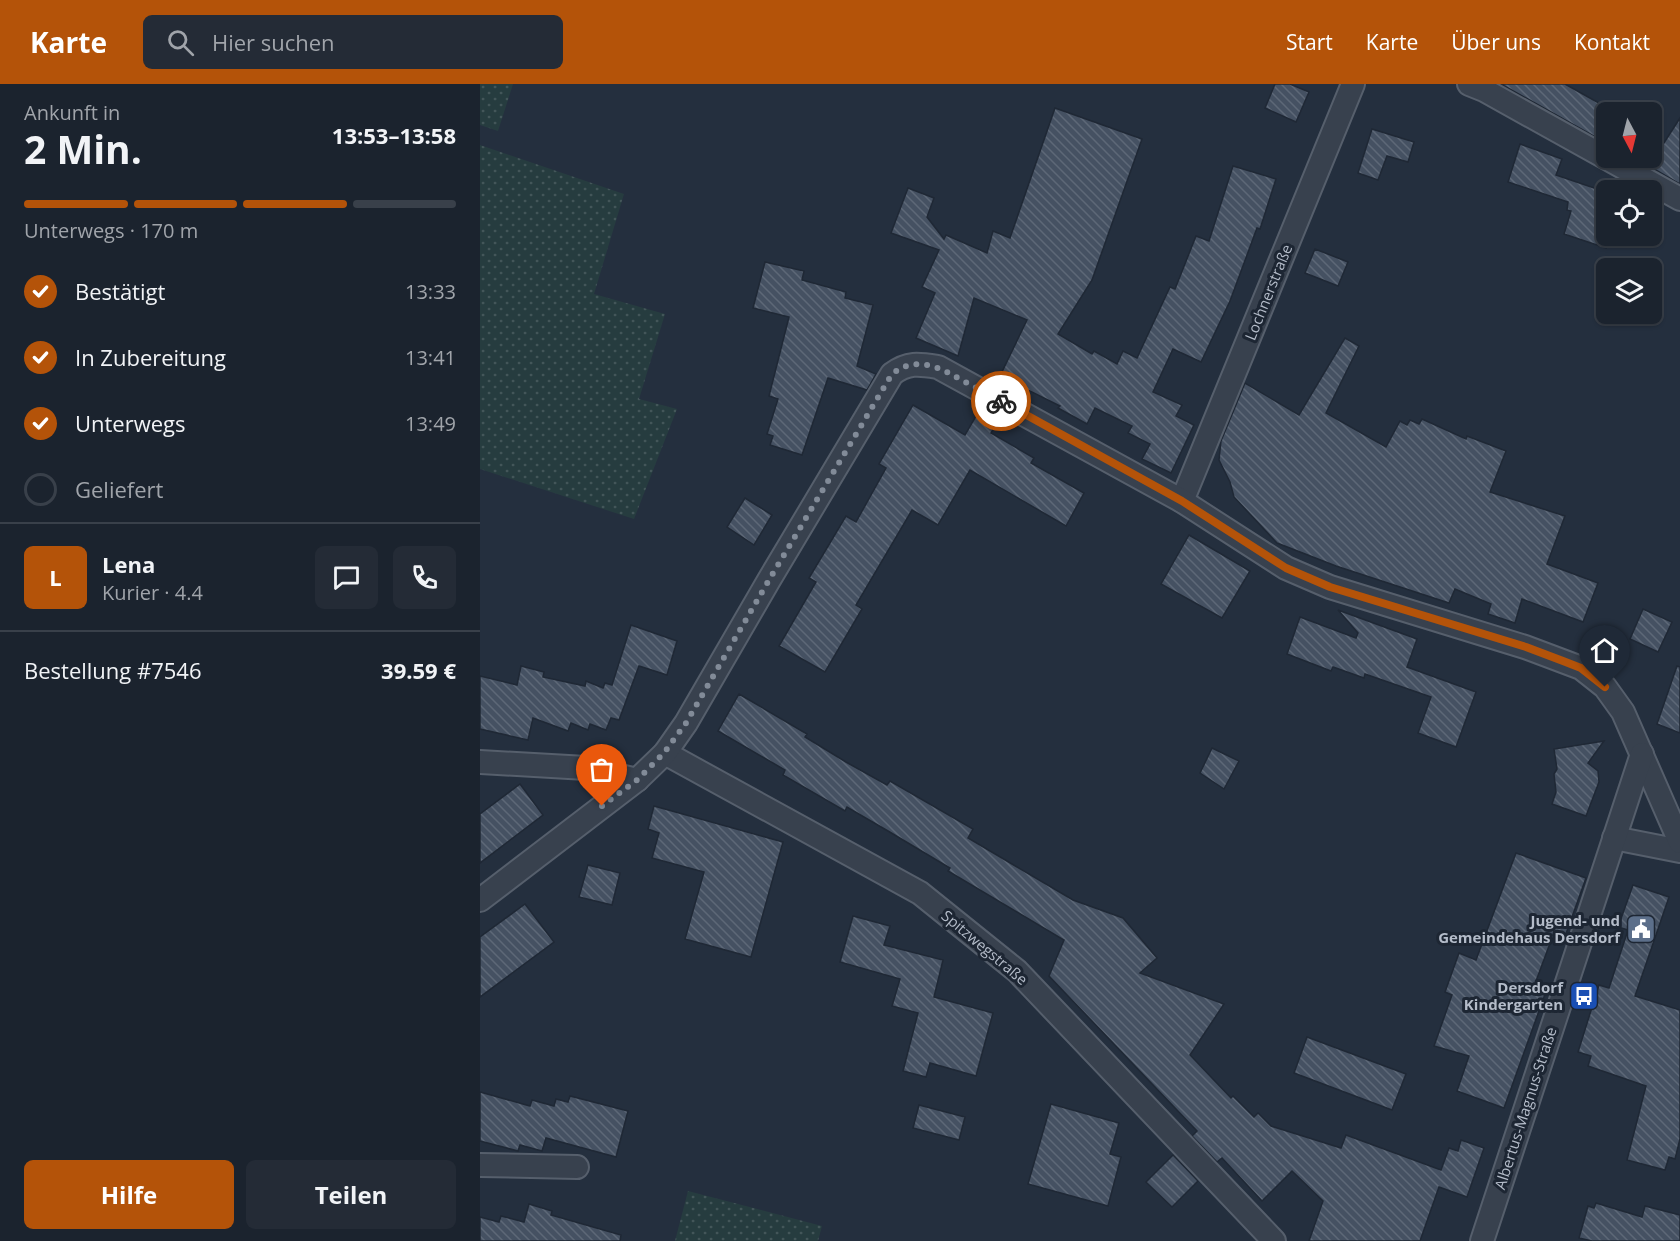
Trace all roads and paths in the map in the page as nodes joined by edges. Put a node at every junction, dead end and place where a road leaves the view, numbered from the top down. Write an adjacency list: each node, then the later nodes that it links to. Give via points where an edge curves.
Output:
1 (1353, 84): 4 (street, Lochnerstraße)
2 (1469, 84): 3 (street)
3 (1680, 199)
4 (1182, 501): 5 (street, via 938,367 902,367 892,374 686,723); 6 (street, via 1286,568 1330,587 1526,647 1581,668 1605,687 1623,712)
5 (664, 753): 8 (street); 15 (street, Spitzwegstraße, via 920,893 1017,971)
6 (1642, 754): 9 (street, Albertus-Magnus-Straße); 10 (street)
7 (480, 762): 8 (street, via 586,768)
8 (637, 780): 12 (street)
9 (1614, 838): 11 (street); 16 (street, Albertus-Magnus-Straße)
10 (1680, 842)
11 (1680, 850)
12 (480, 900)
13 (480, 1165): 14 (street)
14 (577, 1167)
15 (1274, 1241)
16 (1482, 1241)

